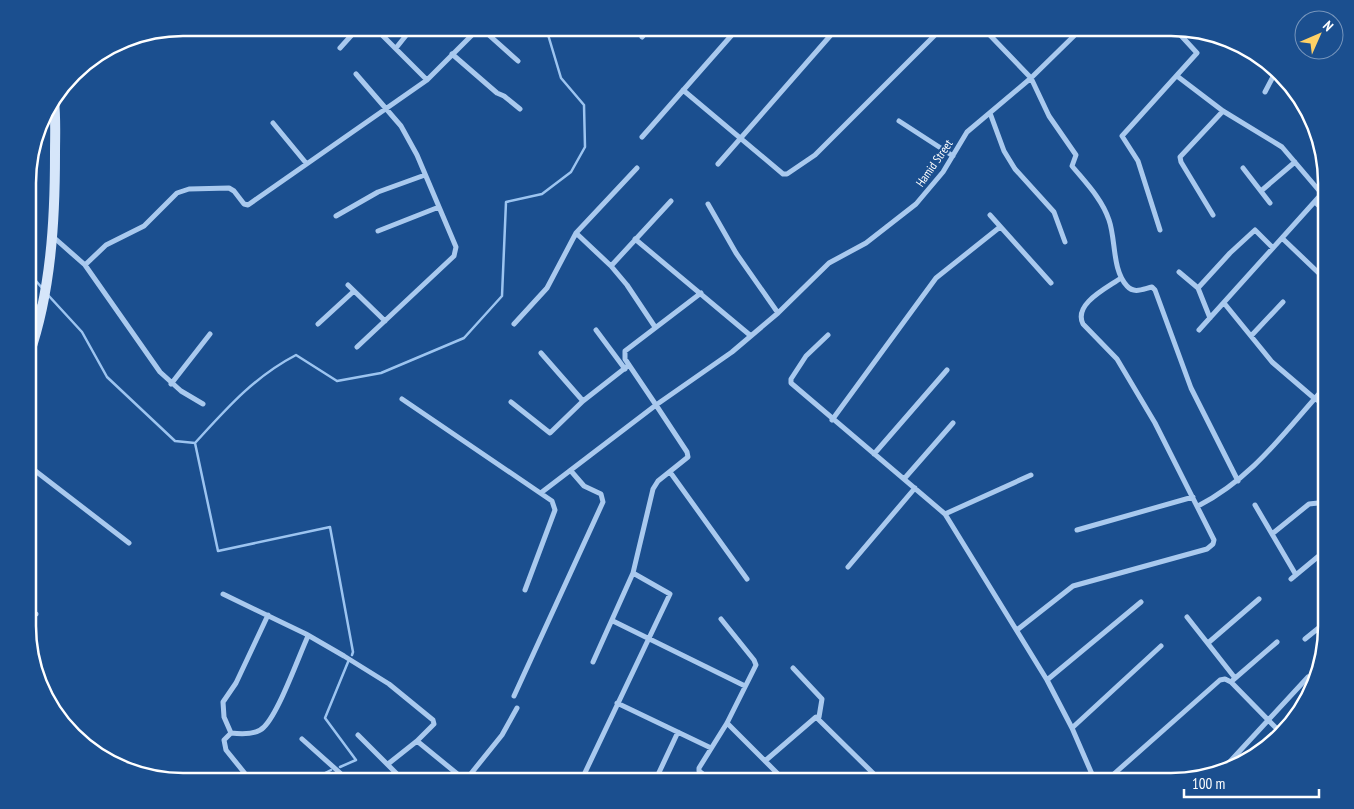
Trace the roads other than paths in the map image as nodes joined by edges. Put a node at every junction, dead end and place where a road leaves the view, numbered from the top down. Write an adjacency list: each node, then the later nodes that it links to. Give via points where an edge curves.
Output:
1 (351, 36): 12 (street)
2 (383, 36): 13 (street)
3 (406, 36): 13 (street)
4 (471, 36): 14 (street)
5 (489, 36): 15 (street)
6 (731, 36): 21 (street)
7 (830, 36): 31 (street)
8 (934, 36): 31 (street, via 815,155 787,174)
9 (991, 36): 19 (street)
10 (1074, 36): 19 (street, Hamid Street)
11 (1183, 37): 17 (street, via 1198,53)
12 (340, 48)
13 (396, 48): 20 (street)
14 (452, 54): 20 (street); 24 (street, via 497,94)
15 (518, 61)
16 (356, 74): 23 (street)
17 (1177, 76): 25 (street); 51 (street, via 1122,136 1138,161)
18 (1273, 77): 22 (street)
19 (1031, 78): 27 (street, Hamid Street); 63 (street, via 1049,116 1076,155 1072,166 1097,196 1109,220)
20 (427, 80): 23 (street)
21 (683, 90): 30 (street); 31 (street)
22 (1265, 92)
23 (387, 108): 34 (street); 38 (street, via 401,126)
24 (520, 109)
25 (1223, 111): 33 (street, via 1282,147); 48 (street, via 1180,158)
26 (54, 113): 54 (main road)
27 (990, 113): 32 (street, Hamid Street, via 967,132); 57 (street, via 1004,151 1054,212)
28 (899, 121): 32 (street)
29 (274, 124): 34 (street)
30 (642, 137)
31 (742, 138): 35 (street)
32 (953, 156): 73 (street, Hamid Street, via 916,204 866,243 829,263)
33 (1295, 162): 39 (street); 40 (street)
34 (306, 163): 59 (street, via 248,205 229,188 189,189 177,193 144,226 106,245)
35 (718, 164)
36 (637, 168): 53 (street)
37 (1243, 168): 40 (street)
38 (425, 175): 46 (street); 49 (street, via 378,192)
39 (1317, 184)
40 (1261, 191): 44 (street)
41 (1317, 200): 43 (street)
42 (670, 201): 56 (street)
43 (1315, 202): 55 (street)
44 (1270, 203)
45 (708, 204): 73 (street, via 736,253)
46 (439, 207): 52 (street); 75 (street, via 456,247 454,256)
47 (990, 215): 50 (street)
48 (1213, 215)
49 (336, 216)
50 (1000, 227): 64 (street); 99 (street, via 936,278)
51 (1160, 230)
52 (378, 231)
53 (576, 232): 60 (street); 77 (street, via 548,288)
54 (51, 235): 59 (street); 72 (main road)
55 (1282, 238): 58 (street); 61 (street)
56 (635, 239): 60 (street); 68 (street)
57 (1065, 242)
58 (1273, 248): 66 (street, via 1255,230); 70 (street)
59 (85, 265): 90 (street, via 148,358)
60 (611, 266): 79 (street)
61 (1317, 271)
62 (1179, 272): 66 (street)
63 (1121, 278): 107 (street, via 1131,290 1152,287 1155,290 1191,388); 110 (street, via 1091,299 1081,310 1080,318 1117,359 1156,423)
64 (1051, 284)
65 (348, 285): 67 (street)
66 (1198, 288): 74 (street)
67 (354, 291): 75 (street); 76 (street)
68 (701, 293): 79 (street); 84 (street)
69 (1283, 302): 85 (street)
70 (1224, 303): 74 (street); 85 (street)
71 (36, 304): 72 (street)
72 (40, 308): 78 (main road)
73 (778, 313): 84 (street, Hamid Street)
74 (1210, 318): 81 (street)
75 (385, 321): 86 (street)
76 (318, 324)
77 (514, 324)
78 (36, 325)
79 (655, 327): 88 (street, via 625,351)
80 (596, 330): 88 (street)
81 (1199, 330)
82 (210, 334): 90 (street)
83 (828, 335): 99 (street, via 806,356 791,383)
84 (751, 336): 98 (street, Hamid Street)
85 (1251, 336): 92 (street, via 1272,362)
86 (357, 347)
87 (542, 353): 96 (street)
88 (627, 367): 96 (street); 98 (street)
89 (946, 370): 101 (street)
90 (171, 384): 97 (street)
91 (1317, 395): 92 (street)
92 (1314, 398): 94 (street); 107 (street, via 1252,470)
93 (402, 399): 109 (street)
94 (1317, 400)
95 (511, 402): 96 (street, via 550,433)
96 (583, 402)
97 (202, 404)
98 (656, 405): 103 (street, Hamid Street); 104 (street, via 687,452 687,460)
99 (832, 420): 101 (street)
100 (953, 423): 106 (street)
101 (874, 454): 106 (street)
102 (36, 471): 117 (street)
103 (571, 471): 109 (street, Hamid Street); 146 (street, via 584,486 602,494 603,502)
104 (670, 472): 120 (street, via 653,489); 122 (street)
105 (1031, 475): 114 (street)
106 (904, 479): 108 (street)
107 (1238, 481): 113 (street, via 1224,493)
108 (915, 488): 114 (street); 119 (street)
109 (542, 492): 124 (street, via 552,501 555,510)
110 (1193, 497): 113 (street); 115 (street)
111 (1317, 504): 116 (street, via 1309,504)
112 (1255, 505): 116 (street)
113 (1198, 506): 132 (street, via 1214,540 1207,549 1074,586)
114 (945, 514): 132 (street)
115 (1078, 530)
116 (1272, 534): 121 (street)
117 (129, 543)
118 (1317, 558): 121 (street)
119 (848, 567)
120 (633, 573): 131 (street); 135 (street, via 670,594)
121 (1296, 575): 123 (street)
122 (747, 579)
123 (1291, 579)
124 (525, 590)
125 (223, 594): 128 (street)
126 (1259, 599): 138 (street)
127 (1141, 602): 143 (street)
128 (268, 615): 134 (street); 155 (street, via 224,702 224,717)
129 (1187, 617): 138 (street)
130 (721, 620): 145 (street, via 756,665)
131 (612, 621): 135 (street); 140 (street)
132 (1017, 630): 143 (street)
133 (1317, 630): 136 (street)
134 (308, 636): 155 (street, via 264,728); 158 (street, via 389,684 428,714 434,724)
135 (647, 638): 145 (street); 147 (street)
136 (1304, 639)
137 (1277, 642): 144 (street)
138 (1208, 643): 144 (street)
139 (1161, 646): 152 (street)
140 (593, 662)
141 (793, 668): 149 (street, via 822,699)
142 (1308, 677): 150 (street)
143 (1046, 680): 152 (street)
144 (1233, 680): 150 (street); 167 (street, via 1220,680)
145 (745, 686): 151 (street)
146 (514, 696)
147 (617, 703): 154 (street); 173 (street)
148 (517, 708): 172 (street, via 502,735)
149 (819, 718): 161 (street, via 812,719); 165 (street)
150 (1267, 719): 153 (street); 160 (street)
151 (726, 723): 159 (street); 161 (street)
152 (1072, 728): 166 (street)
153 (1276, 728)
154 (678, 732): 159 (street); 174 (street)
155 (231, 733): 168 (street, via 224,740 226,750)
156 (358, 735): 162 (street)
157 (302, 739): 169 (street)
158 (417, 741): 162 (street); 171 (street)
159 (710, 748): 163 (street, via 699,768)
160 (1231, 760)
161 (765, 761): 164 (street)
162 (388, 764): 170 (street)
163 (702, 772)
164 (776, 772)
165 (872, 772)
166 (1091, 772)
167 (1116, 772)
168 (244, 773)
169 (339, 773)
170 (396, 773)
171 (455, 773)
172 (472, 773)
173 (585, 773)
174 (659, 773)

